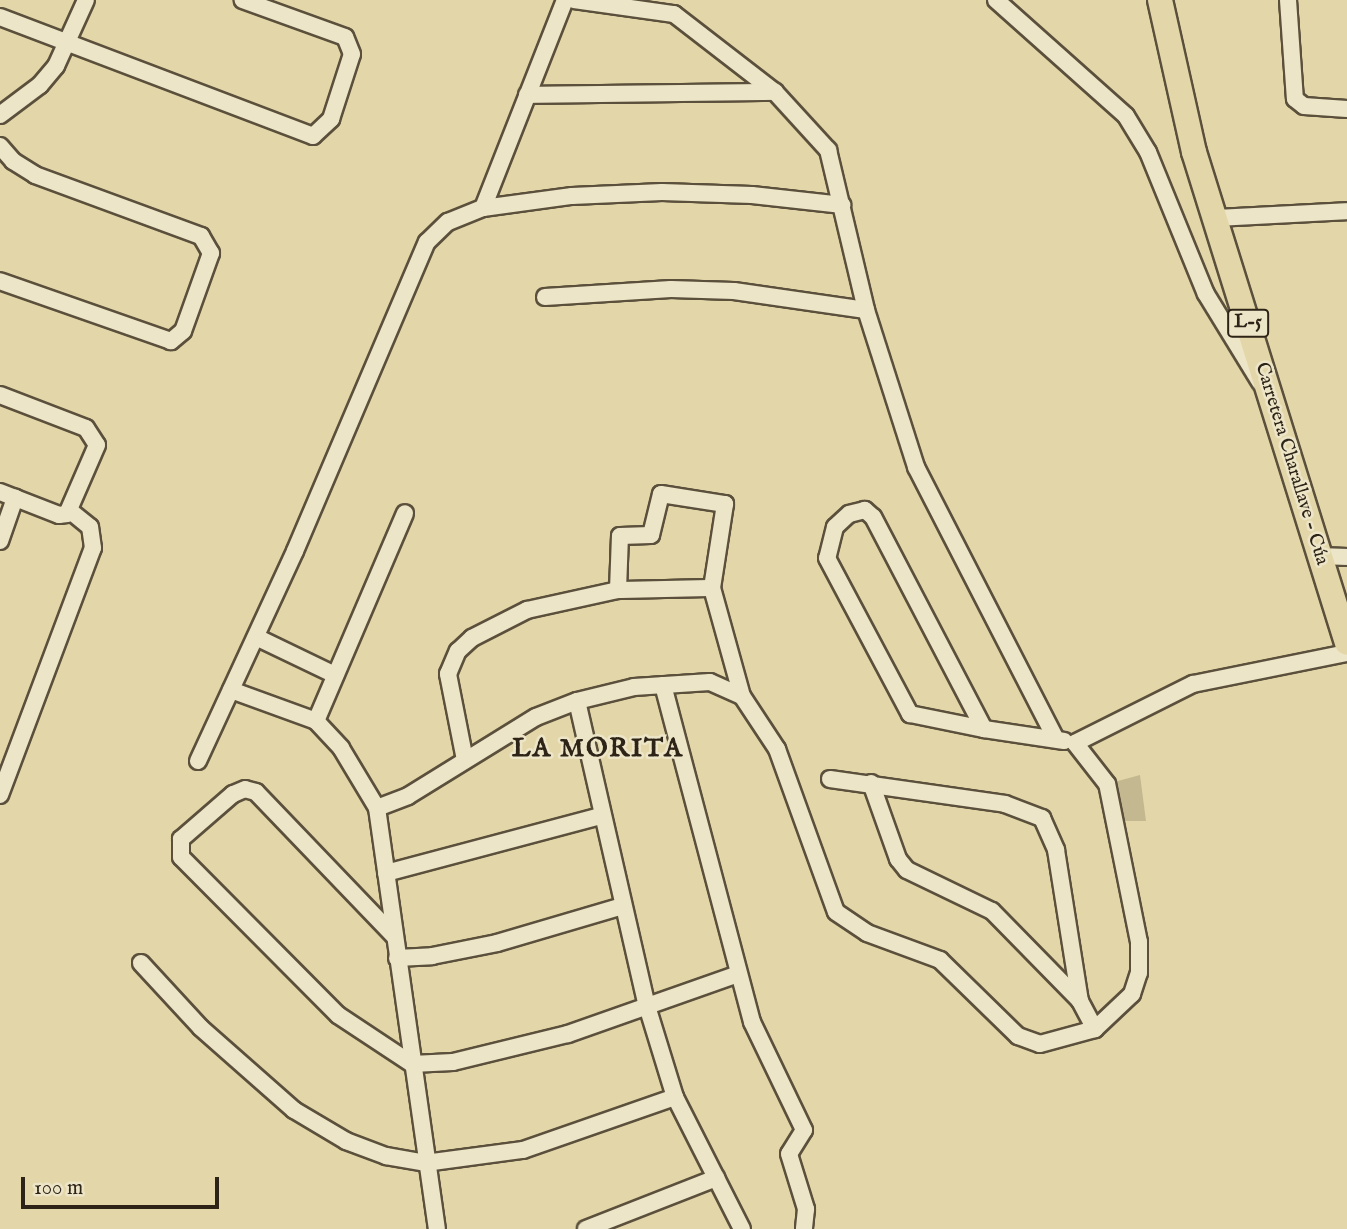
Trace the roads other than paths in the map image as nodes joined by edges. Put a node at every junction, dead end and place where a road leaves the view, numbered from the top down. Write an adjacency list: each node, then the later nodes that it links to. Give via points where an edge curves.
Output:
1 (86, 0): 9 (street)
2 (243, 0): 9 (street, via 345,37 352,54 331,119 313,136)
3 (565, 0): 11 (street)
4 (574, 0): 10 (street, via 674,14)
5 (996, 0): 22 (street, via 1126,116 1148,152 1206,294 1254,375)
6 (1160, 0): 18 (highway, Carretera Charallave - Cúa / L-5, via 1194,152)
7 (1288, 0): 12 (street, via 1295,99 1304,106)
8 (0, 17): 9 (street)
9 (69, 41): 13 (street, via 40,85)
10 (775, 92): 11 (street); 15 (street, via 828,150)
11 (527, 95): 16 (street)
12 (1347, 109)
13 (0, 115)
14 (0, 146): 19 (street, via 35,175 201,236 211,253 183,331 171,341)
15 (842, 205): 16 (street, via 662,192); 21 (street)
16 (483, 208): 32 (street, via 448,222 427,242)
17 (1347, 211): 18 (street)
18 (1215, 218): 22 (highway, Carretera Charallave - Cúa / L-5)
19 (0, 281)
20 (545, 297): 21 (street, via 671,289 734,291)
21 (866, 310): 42 (street, via 916,467)
22 (1267, 386): 28 (highway, Carretera Charallave - Cúa / L-5)
23 (0, 395): 25 (street, via 94,435 96,451)
24 (8, 495): 25 (street, via 59,515); 27 (street)
25 (70, 512): 48 (street, via 90,527 93,548)
26 (405, 513): 35 (street)
27 (0, 541)
28 (1319, 556): 29 (street); 33 (highway, Carretera Charallave - Cúa / L-5)
29 (1347, 558)
30 (712, 588): 31 (street); 31 (street, via 725,504 661,494 651,535 620,536); 38 (street)
31 (618, 590): 44 (street, via 527,610 472,638 458,651 448,674)
32 (256, 637): 35 (street); 37 (street)
33 (1347, 643)
34 (1347, 653): 43 (street, via 1193,684)
35 (335, 675): 40 (street)
36 (663, 685): 38 (street, via 710,682); 39 (street); 56 (street)
37 (231, 690): 40 (street); 45 (street)
38 (741, 696): 59 (street, via 777,749 836,912 867,933 940,960 1018,1036 1040,1044)
39 (577, 701): 44 (street, via 536,717); 50 (street)
40 (316, 721): 49 (street, via 341,748)
41 (984, 729): 41 (street, via 873,517 865,510 849,514 835,527 827,558 910,713); 42 (street)
42 (1056, 739): 43 (street)
43 (1075, 743): 59 (street, via 1107,784 1139,942 1139,973 1132,994)
44 (465, 760): 49 (street, via 408,796)
45 (198, 761)
46 (830, 779): 47 (street)
47 (871, 783): 57 (street, via 898,859 907,870 992,911); 57 (street, via 1005,804 1042,818 1056,850)
48 (0, 795)
49 (377, 808): 51 (street)
50 (600, 816): 51 (street); 52 (street)
51 (386, 873): 53 (street)
52 (623, 906): 54 (street, via 497,943); 58 (street)
53 (394, 936): 54 (street); 60 (street, via 256,792 245,789 233,794 181,839 181,857 338,1015)
54 (397, 958): 60 (street)
55 (141, 962): 62 (street, via 233,1059 306,1119 368,1150)
56 (738, 974): 58 (street); 67 (street, via 773,1073 804,1130 789,1154 806,1209)
57 (1080, 1001): 59 (street)
58 (647, 1006): 60 (street, via 508,1051); 61 (street)
59 (1096, 1029)
60 (412, 1064): 62 (street)
61 (675, 1097): 62 (street, via 523,1150); 63 (street)
62 (425, 1163): 64 (street)
63 (716, 1178): 65 (street); 66 (street)
64 (437, 1229)
65 (586, 1229)
66 (742, 1229)
67 (804, 1229)

